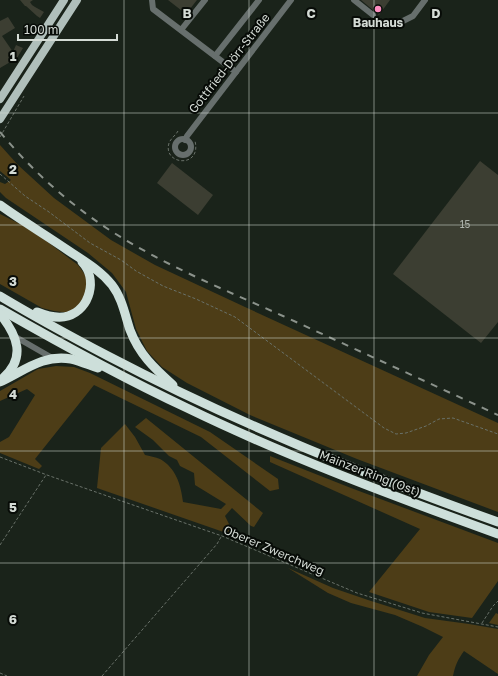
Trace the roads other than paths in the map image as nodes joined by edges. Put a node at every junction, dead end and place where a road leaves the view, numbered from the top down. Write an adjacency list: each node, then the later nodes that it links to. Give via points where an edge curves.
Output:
1 (64, 0): 14 (main road)
2 (76, 0): 15 (main road)
3 (152, 0): 11 (street, via 153,9)
4 (205, 0): 11 (street)
5 (259, 0): 12 (street)
6 (291, 0): 13 (street, Gottfried-Dörr-Straße)
7 (354, 0): 9 (street)
8 (425, 0): 10 (street, via 413,16)
9 (373, 15)
10 (397, 24)
11 (181, 30): 12 (street)
12 (215, 56): 13 (street)
13 (236, 72): 16 (street, Gottfried-Dörr-Straße)
14 (0, 99)
15 (0, 119)
16 (185, 140)
17 (0, 205): 18 (highway)
18 (77, 256): 19 (highway, via 88,270 91,284 88,298 75,312 63,317 48,316); 26 (highway, via 112,285 121,302 134,340 150,364)
19 (3, 297): 26 (highway, via 81,342)
20 (0, 309): 25 (highway)
21 (0, 314): 22 (highway)
22 (14, 336): 23 (street); 24 (highway, via 17,346 15,361)
23 (54, 359): 24 (highway, via 39,362); 25 (highway, via 78,361)
24 (0, 381)
25 (131, 381): 28 (highway, Mainzer Ring (Ost), via 294,456)
26 (192, 398): 27 (highway, Mainzer Ring (Ost), via 358,470)
27 (498, 522)
28 (498, 534)

